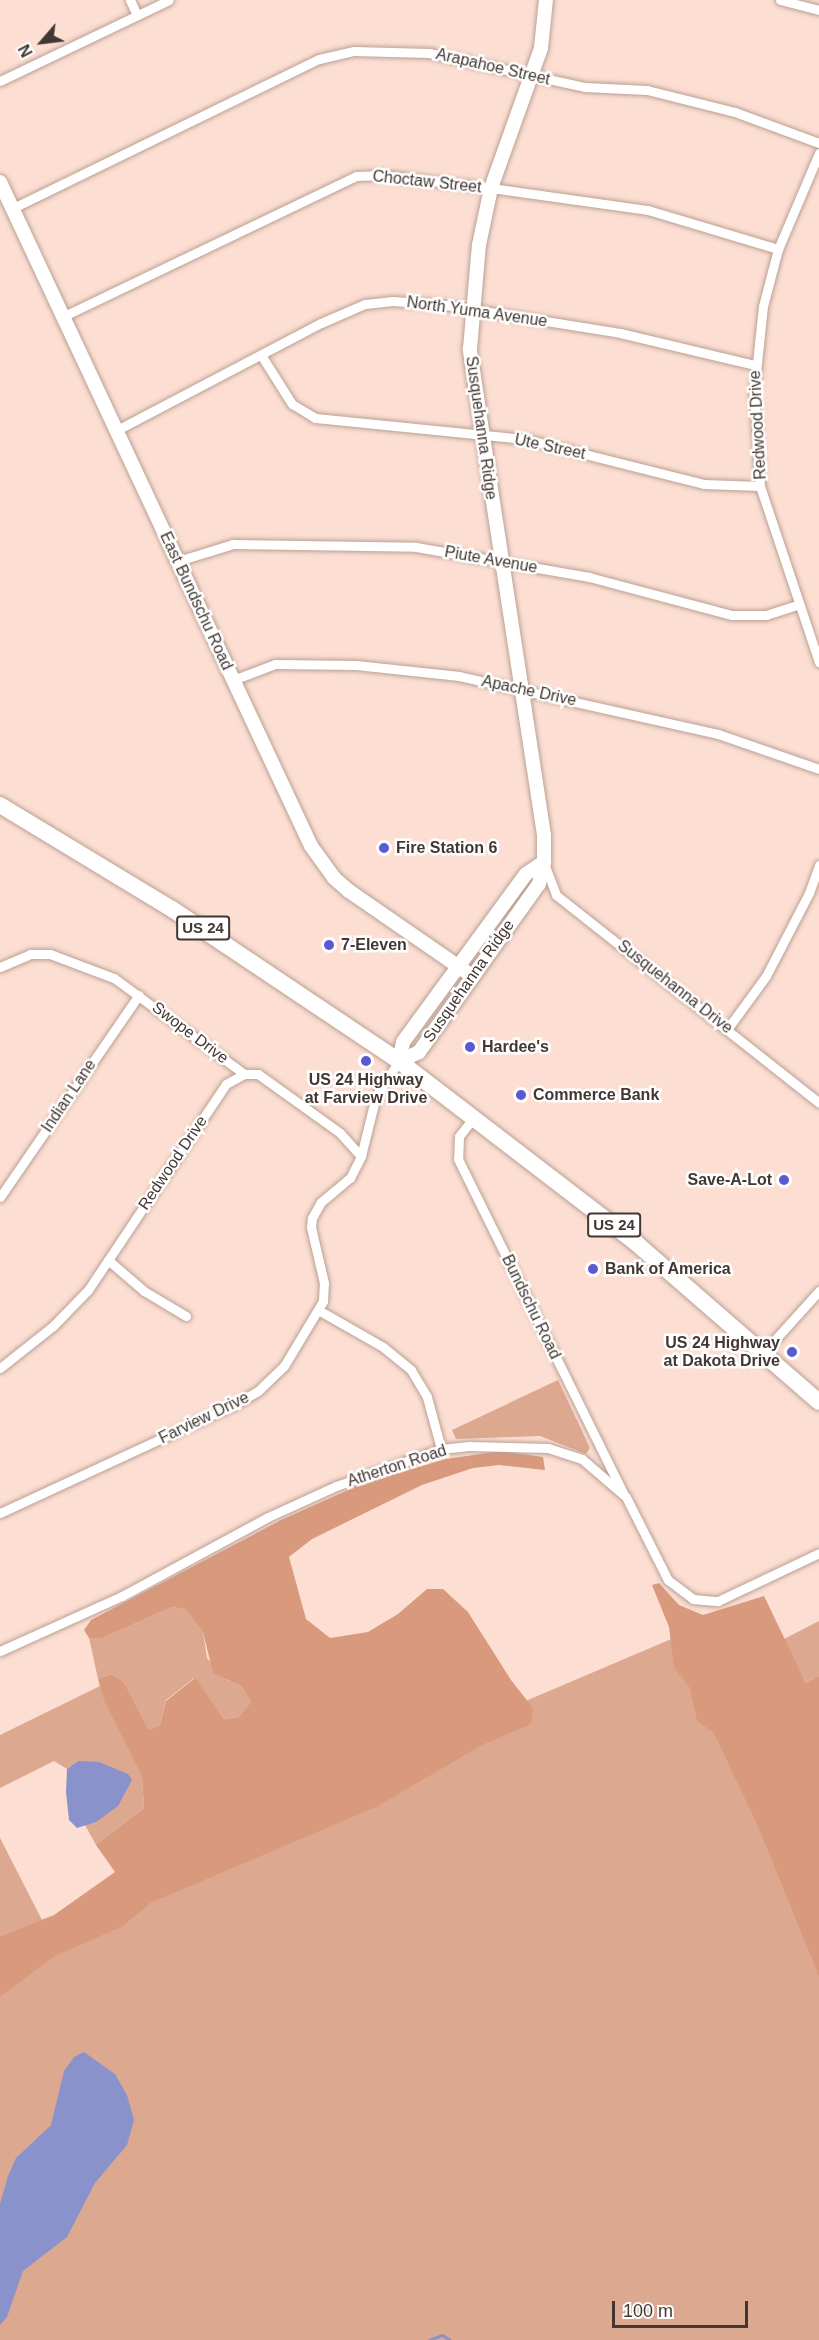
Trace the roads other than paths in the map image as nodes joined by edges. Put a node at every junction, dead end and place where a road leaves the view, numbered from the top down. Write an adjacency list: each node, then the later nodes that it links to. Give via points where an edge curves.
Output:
1 (130, 0): 6 (street)
2 (169, 0): 6 (street)
3 (546, 0): 7 (street, Susquehanna Ridge, via 541,48)
4 (780, 0): 5 (street)
5 (819, 10)
6 (137, 15): 8 (street)
7 (532, 77): 9 (street, Arapahoe Street, via 585,87 647,90 735,112); 12 (street, Susquehanna Ridge); 13 (street, Arapahoe Street, via 429,53 376,50 334,54)
8 (0, 81)
9 (819, 143)
10 (819, 153): 14 (street, Redwood Drive)
11 (0, 182): 13 (street, East Bundschu Road)
12 (491, 188): 14 (street, Choctaw Street, via 648,210); 15 (street, Susquehanna Ridge, via 478,245); 16 (street, Choctaw Street, via 382,175 356,176)
13 (13, 208): 16 (street, East Bundschu Road)
14 (778, 249): 18 (street, Redwood Drive, via 763,306)
15 (471, 312): 17 (street, North Yuma Avenue, via 419,301 365,304); 18 (street, North Yuma Avenue, via 664,341); 20 (street, Susquehanna Ridge, via 470,349)
16 (64, 316): 19 (street, East Bundschu Road)
17 (261, 355): 19 (street, North Yuma Avenue); 20 (street, Ute Street, via 292,404 315,418)
18 (754, 366): 21 (street, Redwood Drive)
19 (117, 430): 22 (street, East Bundschu Road)
20 (481, 435): 21 (street, Ute Street, via 567,448 704,484); 23 (street, Susquehanna Ridge)
21 (760, 486): 24 (street, Redwood Drive)
22 (178, 561): 23 (street, Piute Avenue, via 233,544 416,547); 26 (street, East Bundschu Road)
23 (500, 563): 24 (street, Piute Avenue, via 589,577 732,615 766,615); 27 (street, Susquehanna Ridge)
24 (799, 604): 25 (street, Redwood Drive)
25 (819, 662)
26 (233, 680): 27 (street, Apache Drive, via 275,664 356,665 459,676); 34 (street, East Bundschu Road, via 323,864 349,891)
27 (520, 688): 28 (street, Apache Drive, via 718,734); 30 (street, Susquehanna Ridge, via 544,835)
28 (819, 769)
29 (0, 806): 40 (highway, US 24, via 170,907)
30 (544, 862): 34 (street, Susquehanna Ridge, via 526,874); 35 (street, Susquehanna Ridge, via 539,884); 39 (street, Susquehanna Drive, via 556,895)
31 (819, 865): 32 (street)
32 (814, 895): 39 (street, via 766,976)
33 (0, 967): 36 (street, Swope Drive, via 30,954 50,954 83,963)
34 (459, 967): 35 (street, East Bundschu Road); 37 (street, Susquehanna Ridge)
35 (472, 976): 38 (street, Susquehanna Ridge)
36 (139, 995): 41 (street, Swope Drive); 45 (street, Indian Lane)
37 (433, 1001): 38 (street); 40 (street, Susquehanna Ridge, via 403,1042)
38 (446, 1011): 40 (street, Susquehanna Ridge, via 419,1052)
39 (728, 1028): 42 (street, Susquehanna Drive)
40 (399, 1061): 43 (highway, US 24); 44 (street, Farview Drive, via 376,1096)
41 (244, 1074): 44 (street, Swope Drive, via 258,1074 340,1133); 46 (street, Redwood Drive, via 226,1084)
42 (819, 1103)
43 (474, 1117): 50 (highway, US 24, via 636,1243); 54 (street, Bundschu Road, via 459,1136 458,1159)
44 (362, 1156): 48 (street, Farview Drive, via 350,1178 321,1202 312,1218 324,1283)
45 (0, 1197)
46 (108, 1260): 49 (street, via 144,1291); 51 (street, Redwood Drive, via 88,1290 53,1326)
47 (819, 1291): 50 (street)
48 (320, 1311): 53 (street, via 383,1347 411,1370 428,1397); 55 (street, Farview Drive, via 284,1366 258,1391)
49 (186, 1316)
50 (763, 1353): 52 (highway, US 24)
51 (0, 1368)
52 (819, 1402)
53 (441, 1449): 54 (street, Atherton Road, via 505,1444 568,1453 582,1459); 57 (street, Atherton Road, via 336,1486 268,1517 122,1596)
54 (626, 1497): 56 (street, Atherton Road, via 668,1580 693,1599 718,1601)
55 (0, 1513)
56 (819, 1553)
57 (0, 1651)

